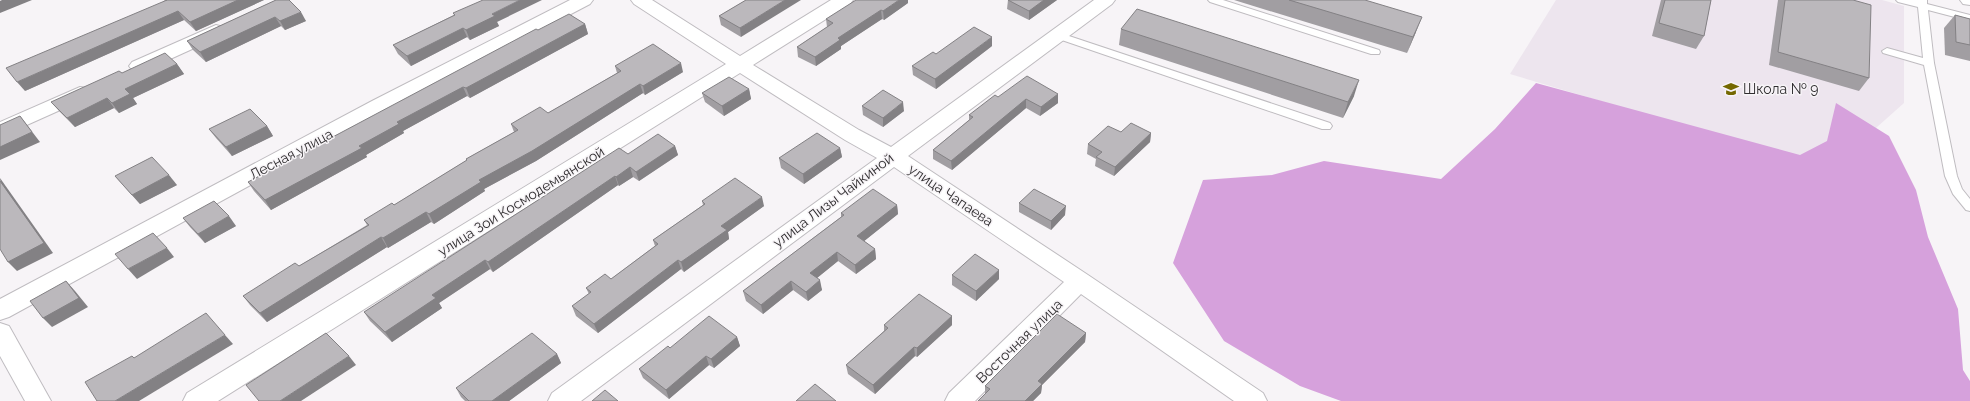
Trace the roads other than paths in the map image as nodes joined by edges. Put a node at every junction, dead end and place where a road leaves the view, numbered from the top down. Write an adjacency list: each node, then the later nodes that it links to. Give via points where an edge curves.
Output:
1 (584, 0): 22 (street, Лесная улица, via 379,106)
2 (640, 0): 14 (street, улица Чапаева)
3 (844, 0): 14 (street, улица Зои Космодемьянской)
4 (1106, 0): 10 (street, улица Лизы Чайкиной)
5 (1213, 0): 12 (lane)
6 (1901, 0): 7 (lane)
7 (1922, 3): 8 (lane); 13 (lane)
8 (1970, 18)
9 (232, 23): 15 (street)
10 (1057, 35): 17 (lane); 19 (street, улица Лизы Чайкиной)
11 (1887, 51): 13 (lane)
12 (1375, 52)
13 (1929, 63): 20 (lane, via 1951,176 1957,191)
14 (740, 65): 19 (street, улица Чапаева, via 852,135); 25 (street, улица Зои Космодемьянской)
15 (123, 73)
16 (94, 86): 18 (street)
17 (1326, 126)
18 (0, 130)
19 (892, 156): 21 (street, улица Чапаева); 26 (street, улица Лизы Чайкиной)
20 (1970, 207)
21 (1080, 281): 27 (street, Восточная улица); 28 (street, улица Чапаева)
22 (0, 310)
23 (0, 333): 24 (street)
24 (38, 401)
25 (196, 401)
26 (561, 401)
27 (958, 401)
28 (1254, 401)

